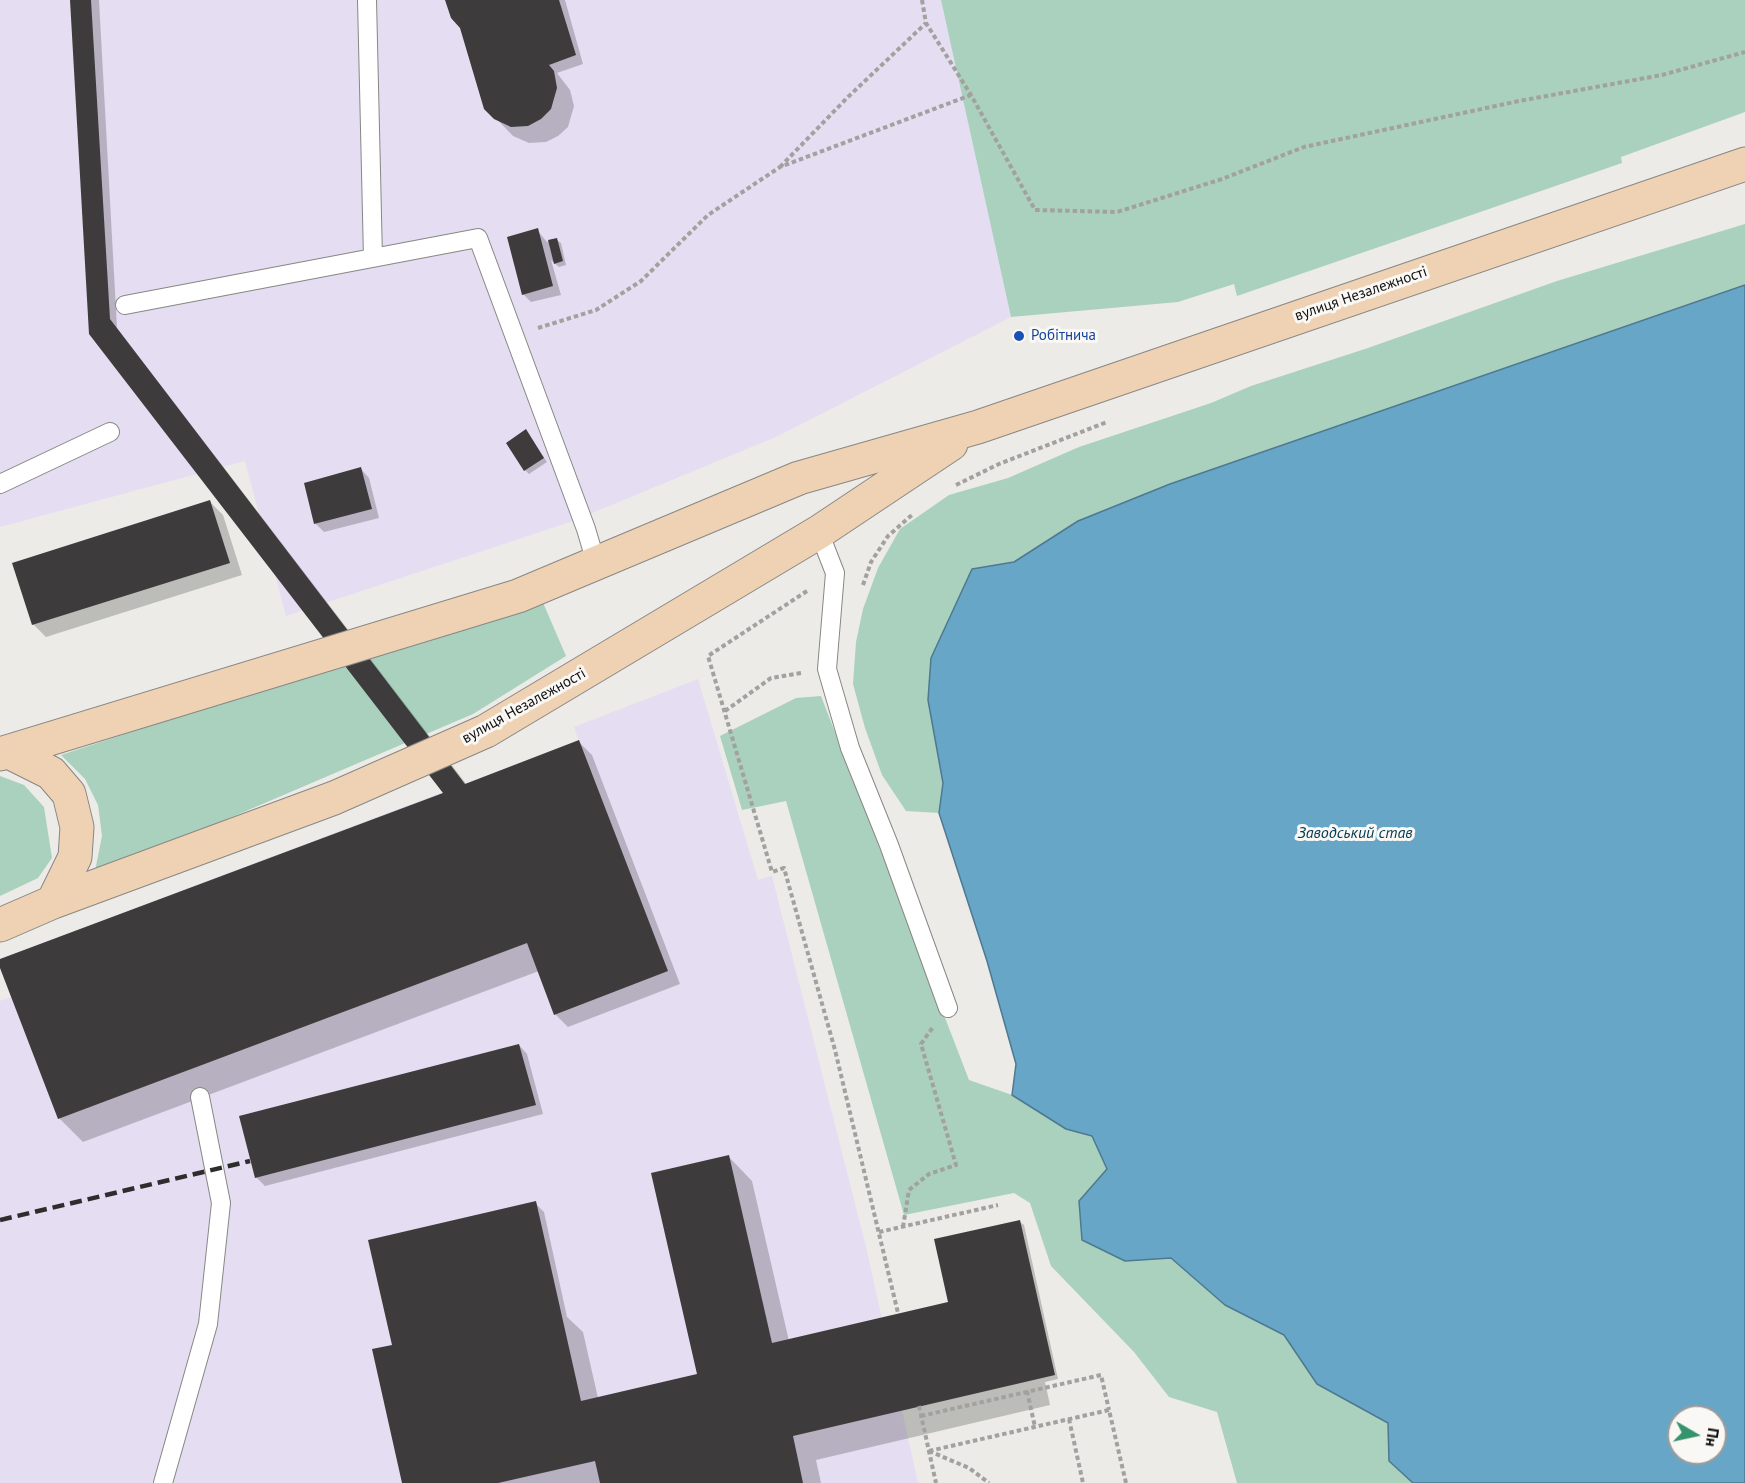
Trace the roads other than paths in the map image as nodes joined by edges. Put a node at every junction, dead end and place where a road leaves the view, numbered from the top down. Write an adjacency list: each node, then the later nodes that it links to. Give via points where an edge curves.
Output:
1 (367, 0): 3 (lane)
2 (1745, 164): 5 (main road, вулиця Незалежності)
3 (373, 258): 4 (lane); 9 (lane, via 478,238)
4 (125, 305)
5 (978, 427): 8 (main road, вулиця Незалежності); 9 (main road, вулиця Незалежності, via 800,478)
6 (110, 432): 7 (lane)
7 (0, 484)
8 (819, 532): 11 (main road, вулиця Незалежності, via 486,731 334,798); 13 (lane, via 835,573 827,669 850,748)
9 (596, 563): 10 (main road, вулиця Незалежності, via 518,596)
10 (6, 753): 11 (main road, via 51,773 69,794 77,827 75,857)
11 (53, 902): 12 (main road, вулиця Незалежності)
12 (0, 925)
13 (948, 1008)
14 (200, 1097): 15 (lane, via 221,1203 208,1324)
15 (163, 1483)

